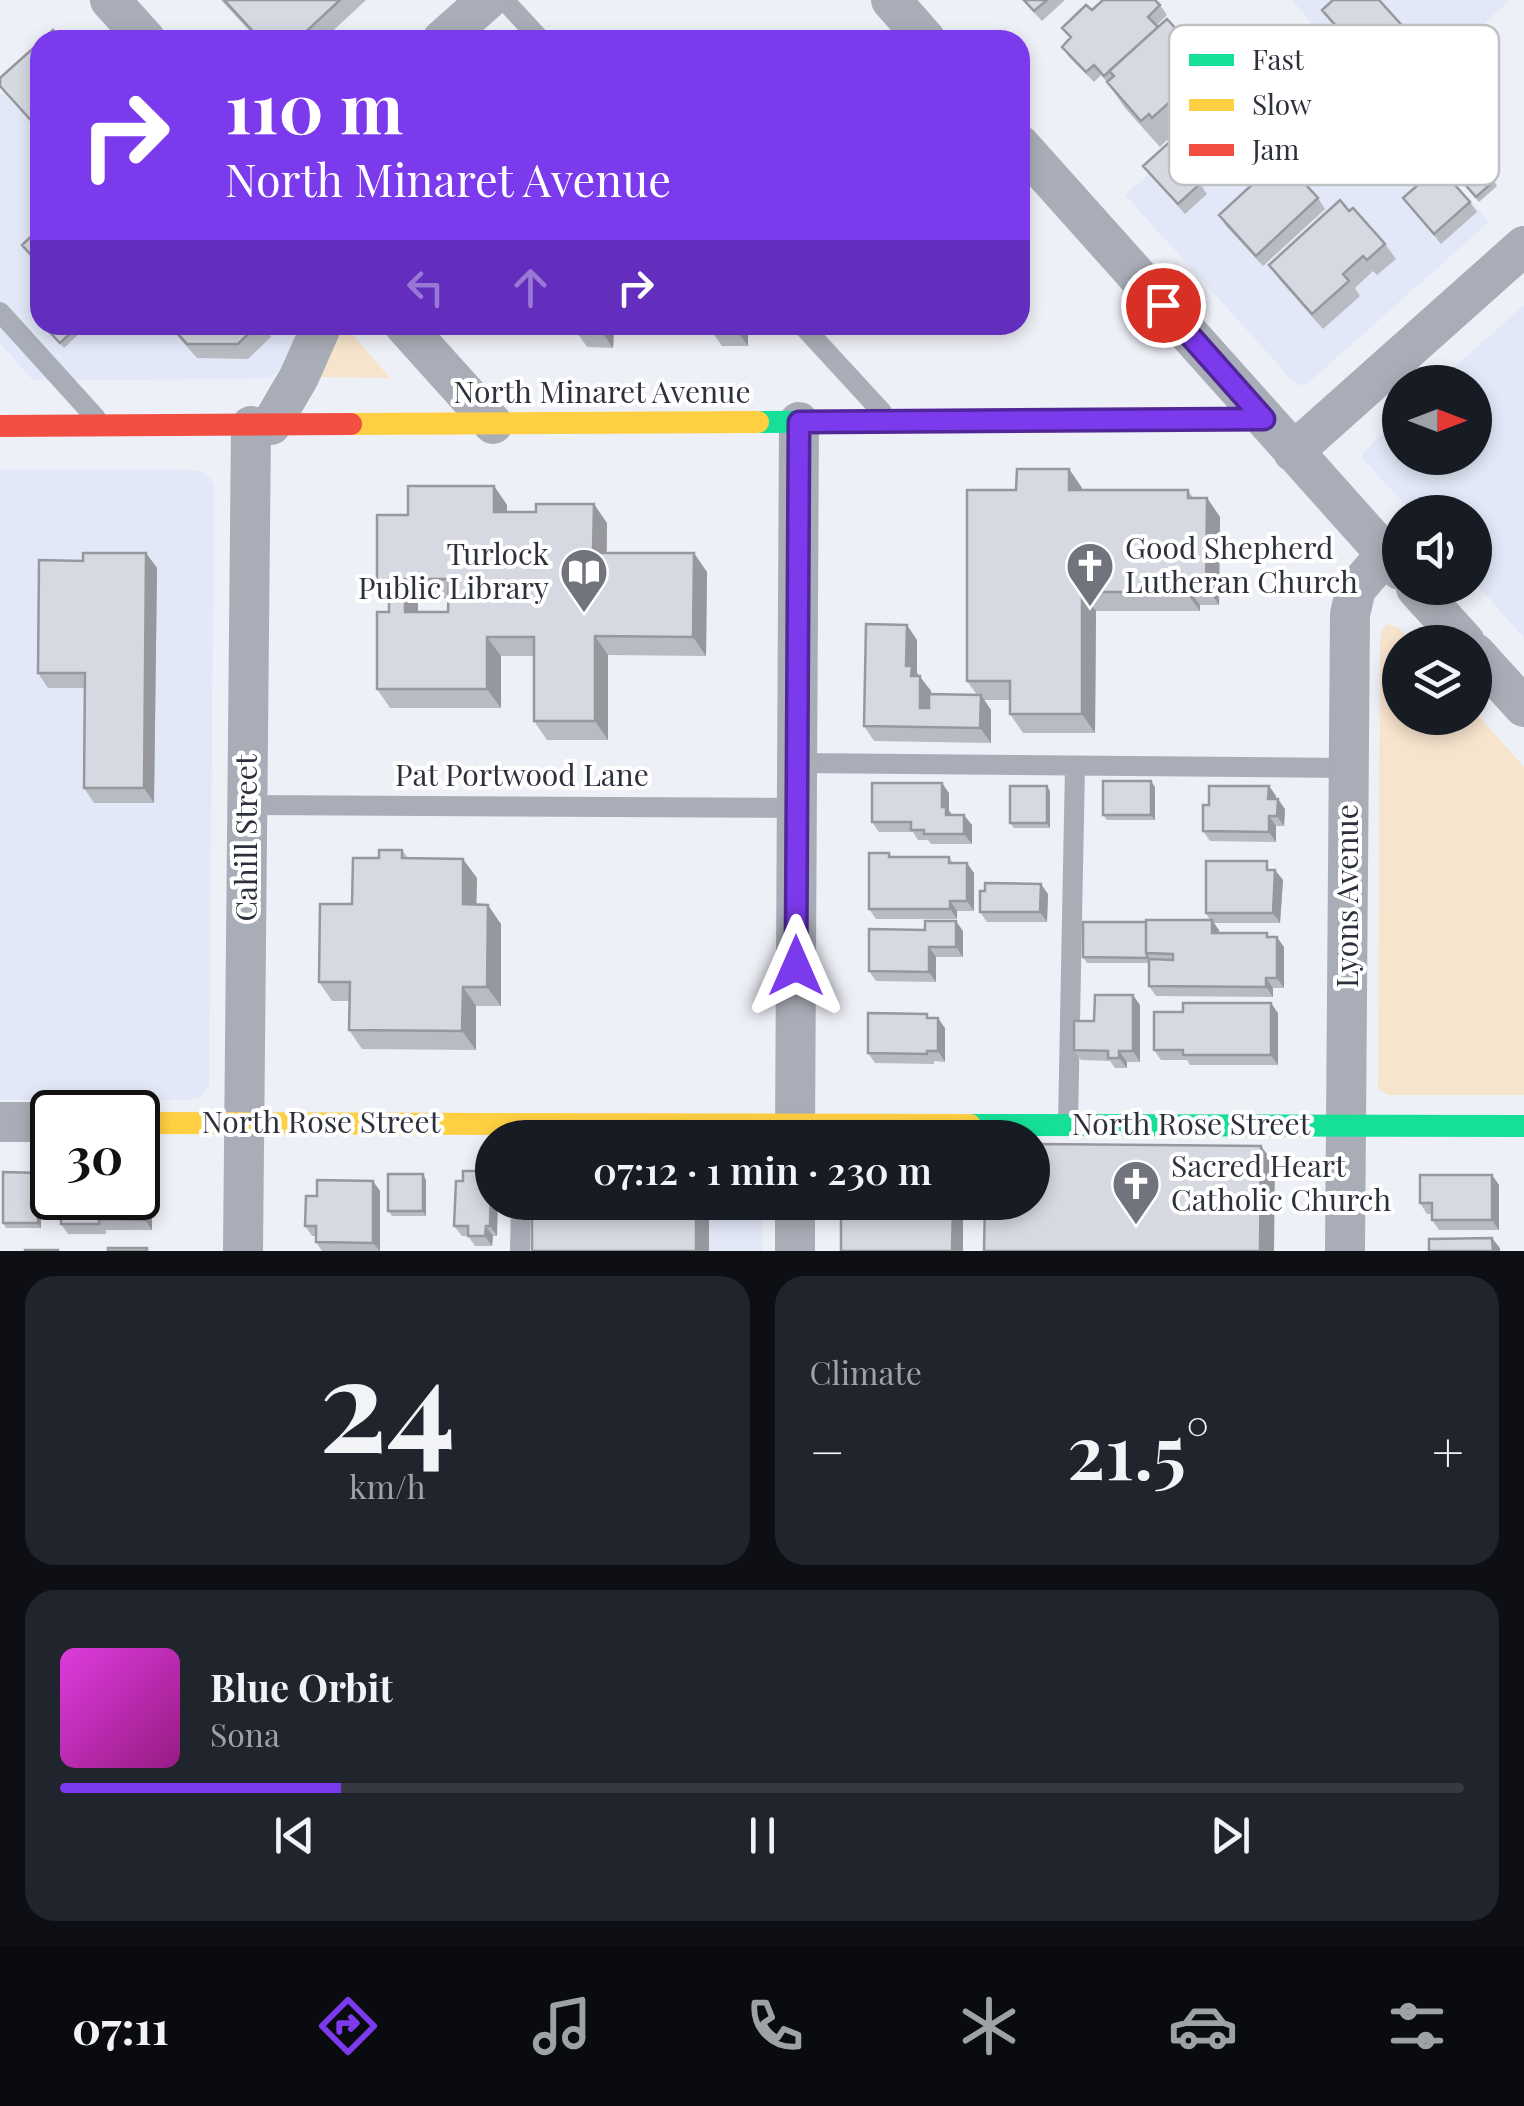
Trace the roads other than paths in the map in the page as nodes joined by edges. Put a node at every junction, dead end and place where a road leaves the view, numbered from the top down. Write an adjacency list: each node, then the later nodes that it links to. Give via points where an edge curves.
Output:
1 (110, 0): 5 (street)
2 (487, 0): 6 (street)
3 (504, 0): 7 (lane)
4 (890, 0): 8 (street)
5 (137, 30)
6 (453, 30)
7 (531, 30)
8 (917, 30)
9 (1030, 156): 15 (street)
10 (1523, 249): 22 (street)
11 (0, 312): 19 (lane)
12 (318, 335): 21 (street, via 299,377)
13 (413, 335): 18 (street)
14 (811, 335): 17 (lane)
15 (1264, 419): 17 (street, North Minaret Avenue); 22 (street)
16 (799, 422): 17 (street, North Minaret Avenue); 18 (street, North Minaret Avenue); 29 (street)
17 (890, 422)
18 (493, 424): 21 (street, North Minaret Avenue)
19 (103, 425): 20 (street, North Minaret Avenue); 21 (street, North Minaret Avenue)
20 (0, 426)
21 (261, 426): 32 (street, Cahill Street)
22 (1293, 452): 23 (street)
23 (1382, 550)
24 (1382, 569): 31 (street, Lyons Avenue, via 1360,583 1351,602)
25 (1432, 605): 26 (street)
26 (1450, 625)
27 (1492, 671): 28 (street)
28 (1522, 702)
29 (797, 763): 30 (lane); 33 (street)
30 (1074, 766): 31 (lane); 40 (lane)
31 (1348, 768): 41 (street, Lyons Avenue)
32 (247, 805): 33 (lane, Pat Portwood Lane); 38 (street, Cahill Street)
33 (797, 808): 34 (street)
34 (796, 1120)
35 (0, 1122): 36 (street)
36 (30, 1122)
37 (160, 1123): 38 (street, North Rose Street)
38 (244, 1123): 43 (street, North Rose Street); 46 (street, Cahill Street)
39 (1050, 1125): 40 (street, North Rose Street)
40 (1068, 1125): 41 (street, North Rose Street)
41 (1346, 1126): 42 (street, North Rose Street); 49 (street, Lyons Avenue)
42 (1524, 1126)
43 (475, 1129)
44 (521, 1220): 47 (lane)
45 (795, 1220): 48 (street)
46 (243, 1251)
47 (520, 1251)
48 (795, 1251)
49 (1346, 1251)

